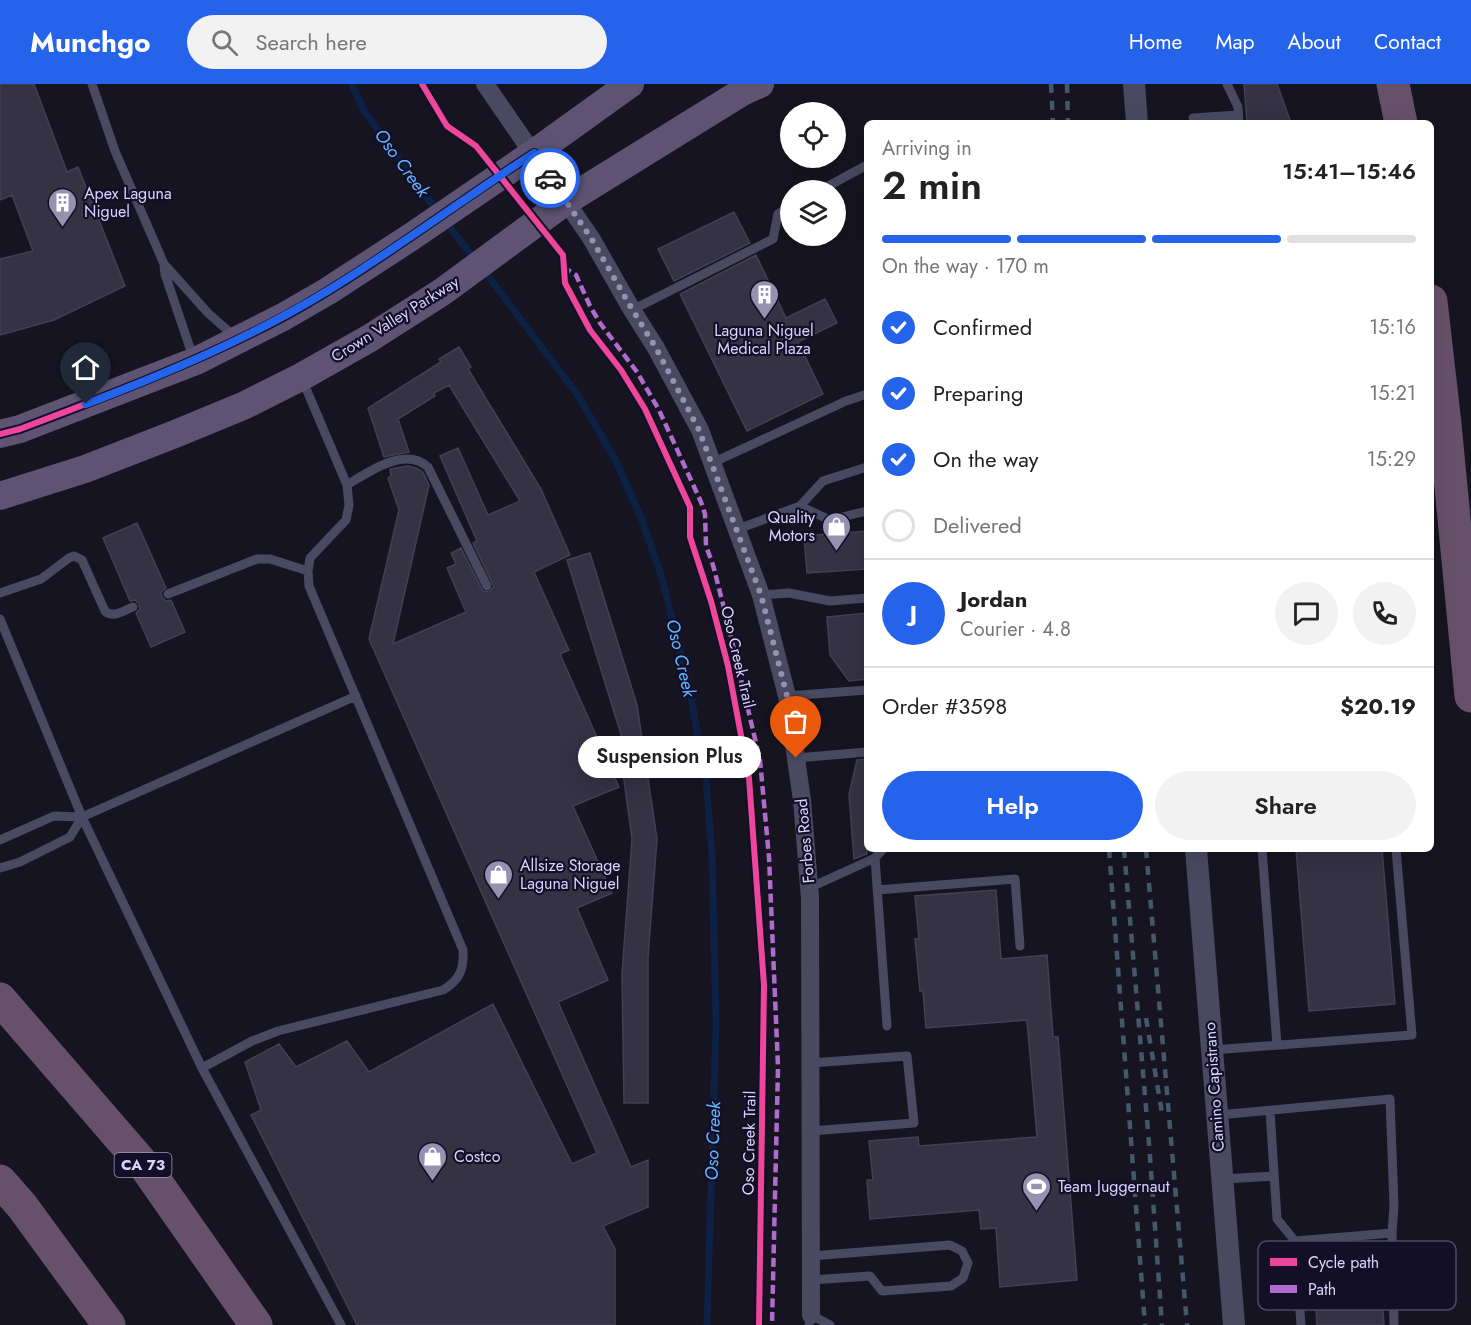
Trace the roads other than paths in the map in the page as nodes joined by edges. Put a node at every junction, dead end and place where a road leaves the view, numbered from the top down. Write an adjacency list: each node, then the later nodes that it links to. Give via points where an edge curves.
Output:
1 (93, 84): 17 (lane, via 116,151)
2 (485, 84): 12 (street, Forbes Road)
3 (630, 84): 12 (main road)
4 (760, 84): 15 (main road, Crown Valley Parkway)
5 (1134, 84): 10 (street)
6 (1227, 84): 9 (lane)
7 (1394, 84): 11 (highway)
8 (1193, 118): 9 (lane)
9 (1239, 119)
10 (1137, 120)
11 (1400, 120)
12 (534, 153): 15 (street, Forbes Road); 20 (main road, via 328,291)
13 (864, 167): 14 (lane)
14 (839, 180)
15 (566, 201): 18 (street, Forbes Road); 22 (main road, Crown Valley Parkway, via 442,292)
16 (780, 213): 18 (lane, via 773,239)
17 (164, 264): 20 (lane); 21 (lane)
18 (632, 309): 25 (street, Forbes Road, via 699,430)
19 (1434, 327): 43 (highway)
20 (237, 340): 21 (main road)
21 (194, 361): 24 (main road)
22 (301, 376): 27 (lane); 28 (main road, Crown Valley Parkway, via 176,434)
23 (864, 395): 25 (lane)
24 (0, 434)
25 (712, 463): 31 (street, Forbes Road)
26 (864, 468): 29 (lane, via 823,481)
27 (347, 485): 32 (lane, via 346,520 310,558); 33 (lane, via 386,464 406,457 420,459 428,467)
28 (0, 496)
29 (800, 506): 30 (lane, via 830,520); 31 (lane)
30 (864, 512)
31 (738, 529): 36 (street, Forbes Road)
32 (308, 571): 35 (lane, via 257,559); 41 (lane, via 309,586)
33 (487, 586)
34 (0, 593): 38 (lane, via 41,579 69,558 78,557 108,615)
35 (168, 594)
36 (761, 595): 37 (lane, via 789,593 830,601); 42 (street, Forbes Road)
37 (864, 598)
38 (133, 607)
39 (0, 619): 46 (lane)
40 (864, 690): 42 (lane)
41 (356, 696): 46 (lane); 62 (lane, via 463,950 460,974 454,984 443,990 278,1031)
42 (787, 696): 45 (street, Forbes Road)
43 (1471, 696)
44 (864, 752): 45 (lane)
45 (796, 758): 54 (street, Forbes Road)
46 (82, 817): 47 (lane, via 54,816); 53 (lane, via 70,837); 62 (lane)
47 (0, 840)
48 (880, 852): 52 (lane)
49 (1196, 852): 60 (street, Camino Capistrano)
50 (1262, 852): 59 (lane)
51 (1396, 852): 59 (lane, via 1412,1035)
52 (875, 858): 54 (lane); 55 (lane)
53 (0, 868)
54 (809, 888): 61 (street, Forbes Road)
55 (877, 890): 56 (lane, via 1015,879); 58 (lane)
56 (1020, 946)
57 (8, 1007): 78 (highway, CA 73, via 147,1170)
58 (887, 1026)
59 (1277, 1045): 60 (lane)
60 (1212, 1050): 64 (street, Camino Capistrano)
61 (812, 1063): 65 (street, Forbes Road); 65 (lane, via 907,1056 914,1123)
62 (202, 1068): 79 (lane)
63 (1270, 1111): 64 (lane); 66 (lane); 69 (lane, via 1390,1099)
64 (1216, 1116): 67 (street, Camino Capistrano)
65 (812, 1131): 72 (street, Forbes Road)
66 (1274, 1176): 67 (lane); 70 (lane, via 1277,1219)
67 (1221, 1179): 81 (street, Camino Capistrano)
68 (0, 1181): 77 (highway)
69 (1392, 1233): 70 (lane); 71 (lane)
70 (1295, 1241)
71 (1392, 1241)
72 (811, 1256): 73 (street, Forbes Road); 73 (lane, via 950,1245 962,1251 968,1263 963,1278 951,1286 882,1292 870,1276)
73 (811, 1280): 76 (street, Forbes Road)
74 (1300, 1310): 82 (lane)
75 (1394, 1310): 83 (lane)
76 (810, 1320): 80 (lane)
77 (109, 1325)
78 (256, 1325)
79 (340, 1325)
80 (830, 1325)
81 (1234, 1325)
82 (1301, 1325)
83 (1394, 1325)

